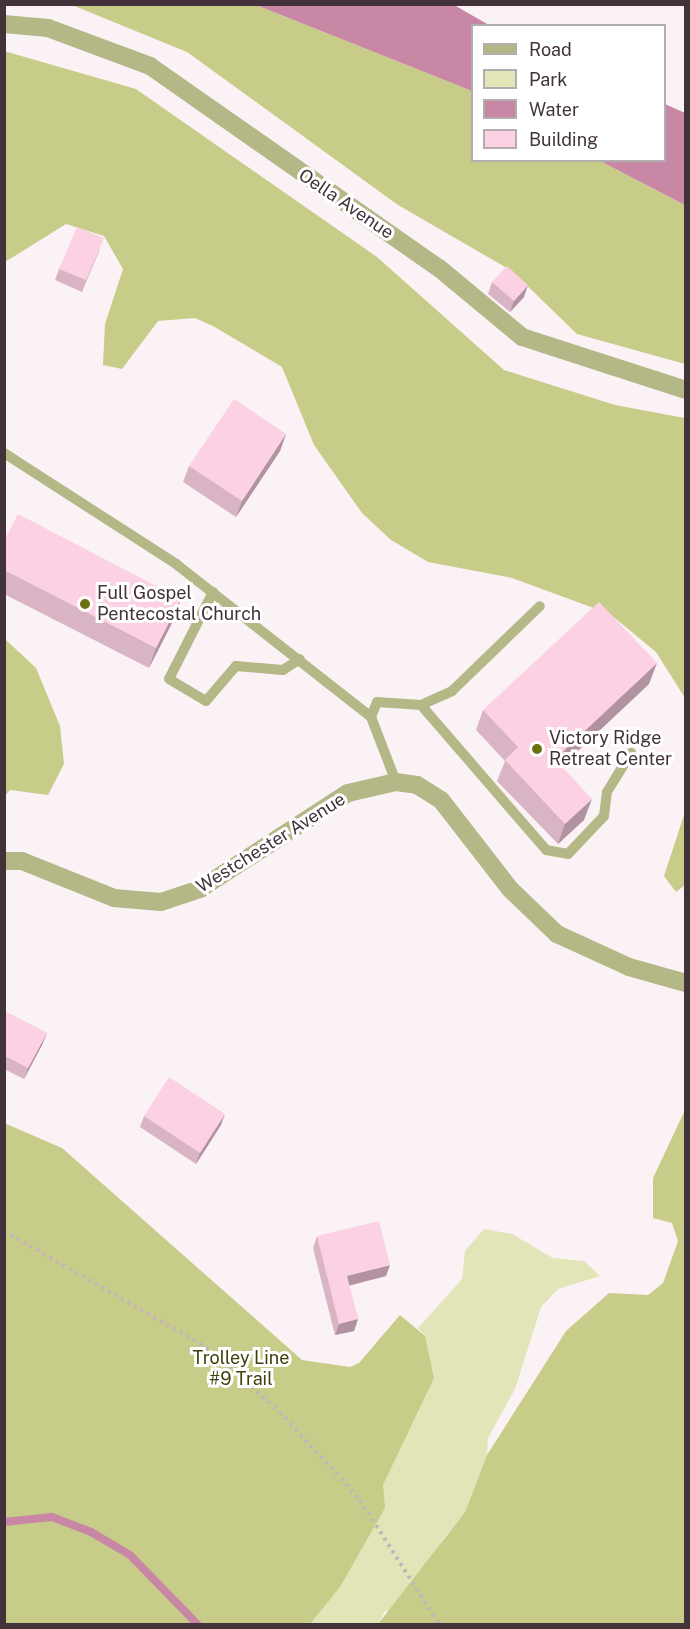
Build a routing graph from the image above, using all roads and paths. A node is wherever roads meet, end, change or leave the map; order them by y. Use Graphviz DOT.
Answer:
graph roads {
  1 [pos="4,24"];
  2 [pos="686,390"];
  3 [pos="4,453"];
  4 [pos="213,592"];
  5 [pos="540,606"];
  6 [pos="300,659"];
  7 [pos="421,705"];
  8 [pos="371,717"];
  9 [pos="631,753"];
  10 [pos="396,782"];
  11 [pos="4,861"];
  12 [pos="686,983"];
  13 [pos="4,1231"];
  14 [pos="439,1624"];
  1 -- 2 [label="street, Oella Avenue"];
  3 -- 4 [label="lane"];
  4 -- 6 [label="lane"];
  4 -- 6 [label="lane"];
  5 -- 7 [label="lane"];
  6 -- 8 [label="lane"];
  7 -- 8 [label="lane"];
  7 -- 9 [label="lane"];
  8 -- 10 [label="lane"];
  10 -- 11 [label="street, Westchester Avenue"];
  10 -- 12 [label="street, Westchester Avenue"];
  13 -- 14 [label="path"];
}
